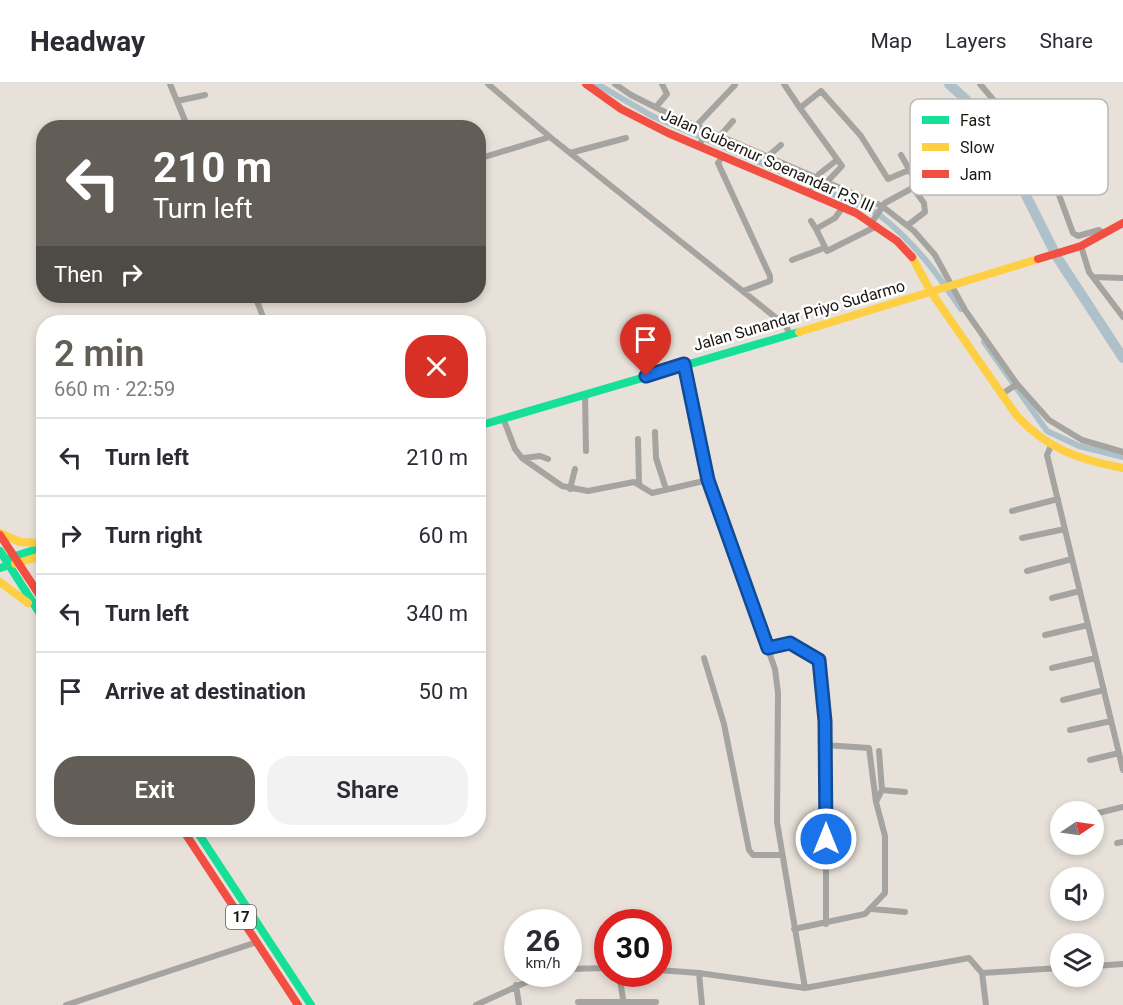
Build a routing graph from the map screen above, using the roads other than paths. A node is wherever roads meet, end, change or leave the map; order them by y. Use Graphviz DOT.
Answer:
graph roads {
  1 [pos="170,84"];
  2 [pos="488,84"];
  3 [pos="586,84"];
  4 [pos="615,84"];
  5 [pos="662,84"];
  6 [pos="784,84"];
  7 [pos="980,84"];
  8 [pos="735,85"];
  9 [pos="206,95"];
  10 [pos="993,99"];
  11 [pos="177,101"];
  12 [pos="656,107"];
  13 [pos="800,108"];
  14 [pos="185,120"];
  15 [pos="733,121"];
  16 [pos="697,125"];
  17 [pos="707,132"];
  18 [pos="720,136"];
  19 [pos="550,137"];
  20 [pos="626,138"];
  21 [pos="700,144"];
  22 [pos="781,146"];
  23 [pos="570,153"];
  24 [pos="902,155"];
  25 [pos="723,156"];
  26 [pos="486,157"];
  27 [pos="767,157"];
  28 [pos="837,160"];
  29 [pos="909,170"];
  30 [pos="815,179"];
  31 [pos="826,183"];
  32 [pos="910,190"];
  33 [pos="809,192"];
  34 [pos="918,195"];
  35 [pos="1059,195"];
  36 [pos="843,207"];
  37 [pos="881,207"];
  38 [pos="811,221"];
  39 [pos="875,222"];
  40 [pos="1123,223"];
  41 [pos="908,225"];
  42 [pos="816,229"];
  43 [pos="1106,234"];
  44 [pos="1079,246"];
  45 [pos="824,248"];
  46 [pos="792,260"];
  47 [pos="1093,277"];
  48 [pos="1123,278"];
  49 [pos="950,286"];
  50 [pos="742,291"];
  51 [pos="933,291"];
  52 [pos="1123,318"];
  53 [pos="790,334"];
  54 [pos="684,364"];
  55 [pos="1016,385"];
  56 [pos="1004,393"];
  57 [pos="585,394"];
  58 [pos="503,418"];
  59 [pos="486,423"];
  60 [pos="655,432"];
  61 [pos="638,439"];
  62 [pos="1050,448"];
  63 [pos="586,451"];
  64 [pos="1123,452"];
  65 [pos="522,458"];
  66 [pos="548,459"];
  67 [pos="1123,468"];
  68 [pos="575,469"];
  69 [pos="708,480"];
  70 [pos="639,483"];
  71 [pos="570,489"];
  72 [pos="666,489"];
  73 [pos="1058,499"];
  74 [pos="1012,511"];
  75 [pos="1065,528"];
  76 [pos="0,534"];
  77 [pos="1022,538"];
  78 [pos="36,544"];
  79 [pos="36,549"];
  80 [pos="0,550"];
  81 [pos="36,556"];
  82 [pos="1072,559"];
  83 [pos="10,561"];
  84 [pos="0,568"];
  85 [pos="1027,571"];
  86 [pos="0,582"];
  87 [pos="1080,591"];
  88 [pos="36,592"];
  89 [pos="1052,598"];
  90 [pos="36,607"];
  91 [pos="36,609"];
  92 [pos="1088,625"];
  93 [pos="1045,635"];
  94 [pos="768,648"];
  95 [pos="704,658"];
  96 [pos="1096,658"];
  97 [pos="1052,668"];
  98 [pos="1104,690"];
  99 [pos="1063,700"];
  100 [pos="1111,721"];
  101 [pos="1070,730"];
  102 [pos="825,745"];
  103 [pos="879,751"];
  104 [pos="1119,753"];
  105 [pos="1090,760"];
  106 [pos="1123,770"];
  107 [pos="882,790"];
  108 [pos="905,792"];
  109 [pos="876,802"];
  110 [pos="1123,807"];
  111 [pos="1104,812"];
  112 [pos="188,837"];
  113 [pos="201,837"];
  114 [pos="780,855"];
  115 [pos="875,908"];
  116 [pos="905,912"];
  117 [pos="826,924"];
  118 [pos="794,929"];
  119 [pos="258,942"];
  120 [pos="1123,964"];
  121 [pos="1104,966"];
  122 [pos="1050,969"];
  123 [pos="672,971"];
  124 [pos="699,973"];
  125 [pos="982,973"];
  126 [pos="512,987"];
  127 [pos="516,987"];
  128 [pos="621,987"];
  129 [pos="805,988"];
  130 [pos="578,1002"];
  131 [pos="656,1002"];
  132 [pos="623,1004"];
  133 [pos="66,1005"];
  134 [pos="298,1005"];
  135 [pos="311,1005"];
  136 [pos="477,1005"];
  137 [pos="519,1005"];
  138 [pos="702,1005"];
  139 [pos="986,1005"];
  1 -- 11 [label="street"];
  2 -- 19 [label="street"];
  3 -- 21 [label="main road, Jalan Gubernur Soenandar P.S III"];
  4 -- 12 [label="street"];
  5 -- 12 [label="street"];
  6 -- 13 [label="street"];
  7 -- 10 [label="street"];
  8 -- 16 [label="street"];
  9 -- 11 [label="street"];
  11 -- 14 [label="street"];
  12 -- 16 [label="street"];
  13 -- 28 [label="street"];
  13 -- 29 [label="street"];
  15 -- 18 [label="street"];
  16 -- 17 [label="street"];
  17 -- 18 [label="street"];
  17 -- 21 [label="street"];
  18 -- 27 [label="street"];
  19 -- 23 [label="street"];
  19 -- 26 [label="street"];
  20 -- 23 [label="street"];
  21 -- 25 [label="main road, Jalan Gubernur Soenandar P.S III"];
  22 -- 27 [label="street"];
  23 -- 50 [label="street"];
  24 -- 29 [label="street"];
  25 -- 33 [label="main road, Jalan Gubernur Soenandar P.S III"];
  25 -- 50 [label="street"];
  27 -- 30 [label="street"];
  28 -- 30 [label="street"];
  28 -- 31 [label="street"];
  30 -- 31 [label="street"];
  30 -- 33 [label="street"];
  31 -- 37 [label="street"];
  32 -- 37 [label="street"];
  33 -- 36 [label="main road, Jalan Gubernur Soenandar P.S III"];
  34 -- 41 [label="street"];
  35 -- 43 [label="street"];
  36 -- 39 [label="main road, Jalan Gubernur Soenandar P.S III"];
  36 -- 42 [label="street"];
  37 -- 39 [label="street"];
  37 -- 41 [label="street"];
  38 -- 42 [label="street"];
  39 -- 45 [label="street"];
  39 -- 51 [label="main road, Jalan Gubernur Soenandar P.S III"];
  40 -- 43 [label="main road, Jalan Sunandar Priyo Sudarmo"];
  41 -- 49 [label="street"];
  42 -- 45 [label="street"];
  43 -- 44 [label="main road, Jalan Sunandar Priyo Sudarmo"];
  44 -- 47 [label="street"];
  44 -- 49 [label="main road, Jalan Sunandar Priyo Sudarmo"];
  45 -- 46 [label="street"];
  47 -- 48 [label="street"];
  47 -- 52 [label="street"];
  49 -- 51 [label="main road, Jalan Sunandar Priyo Sudarmo"];
  49 -- 55 [label="street"];
  50 -- 53 [label="street"];
  51 -- 53 [label="main road, Jalan Sunandar Priyo Sudarmo"];
  51 -- 56 [label="main road, Jalan Gubernur Soenandar P.S III"];
  53 -- 54 [label="main road, Jalan Sunandar Priyo Sudarmo"];
  54 -- 57 [label="main road, Jalan Sunandar Priyo Sudarmo"];
  54 -- 69 [label="street"];
  55 -- 56 [label="street"];
  55 -- 64 [label="street"];
  56 -- 62 [label="main road, Jalan Gubernur Soenandar P.S III"];
  57 -- 58 [label="main road, Jalan Sunandar Priyo Sudarmo"];
  57 -- 63 [label="street"];
  58 -- 59 [label="main road, Jalan Sunandar Priyo Sudarmo"];
  58 -- 65 [label="street"];
  60 -- 72 [label="street"];
  61 -- 70 [label="street"];
  62 -- 67 [label="main road, Jalan Gubernur Soenandar P.S III"];
  62 -- 73 [label="street"];
  65 -- 66 [label="street"];
  65 -- 71 [label="street"];
  68 -- 71 [label="street"];
  69 -- 72 [label="street"];
  69 -- 94 [label="street"];
  70 -- 71 [label="street"];
  70 -- 72 [label="street"];
  73 -- 74 [label="street"];
  73 -- 75 [label="street"];
  75 -- 77 [label="street"];
  75 -- 82 [label="street"];
  76 -- 78 [label="main road"];
  76 -- 83 [label="main road"];
  79 -- 83 [label="main road"];
  80 -- 83 [label="main road"];
  81 -- 83 [label="main road"];
  82 -- 85 [label="street"];
  82 -- 87 [label="street"];
  83 -- 84 [label="main road"];
  83 -- 88 [label="main road"];
  83 -- 90 [label="main road"];
  86 -- 91 [label="main road"];
  87 -- 89 [label="street"];
  87 -- 92 [label="street"];
  92 -- 93 [label="street"];
  92 -- 96 [label="street"];
  94 -- 102 [label="street"];
  94 -- 114 [label="street"];
  95 -- 114 [label="street"];
  96 -- 97 [label="street"];
  96 -- 98 [label="street"];
  98 -- 99 [label="street"];
  98 -- 100 [label="street"];
  100 -- 101 [label="street"];
  100 -- 104 [label="street"];
  102 -- 109 [label="street"];
  102 -- 117 [label="street"];
  103 -- 107 [label="street"];
  104 -- 105 [label="street"];
  104 -- 106 [label="street"];
  107 -- 108 [label="street"];
  107 -- 109 [label="street"];
  109 -- 115 [label="street"];
  110 -- 111 [label="street"];
  112 -- 119 [label="main road, 17"];
  113 -- 135 [label="main road, 17"];
  114 -- 118 [label="street"];
  115 -- 116 [label="street"];
  115 -- 117 [label="street"];
  117 -- 118 [label="street"];
  118 -- 129 [label="street"];
  119 -- 133 [label="street"];
  119 -- 134 [label="main road, 17"];
  120 -- 121 [label="street"];
  122 -- 125 [label="street"];
  123 -- 124 [label="street"];
  124 -- 129 [label="street"];
  124 -- 138 [label="street"];
  125 -- 129 [label="street"];
  125 -- 139 [label="street"];
  126 -- 136 [label="street"];
  127 -- 137 [label="street"];
  128 -- 132 [label="street"];
  130 -- 132 [label="street"];
  131 -- 132 [label="street"];
}
